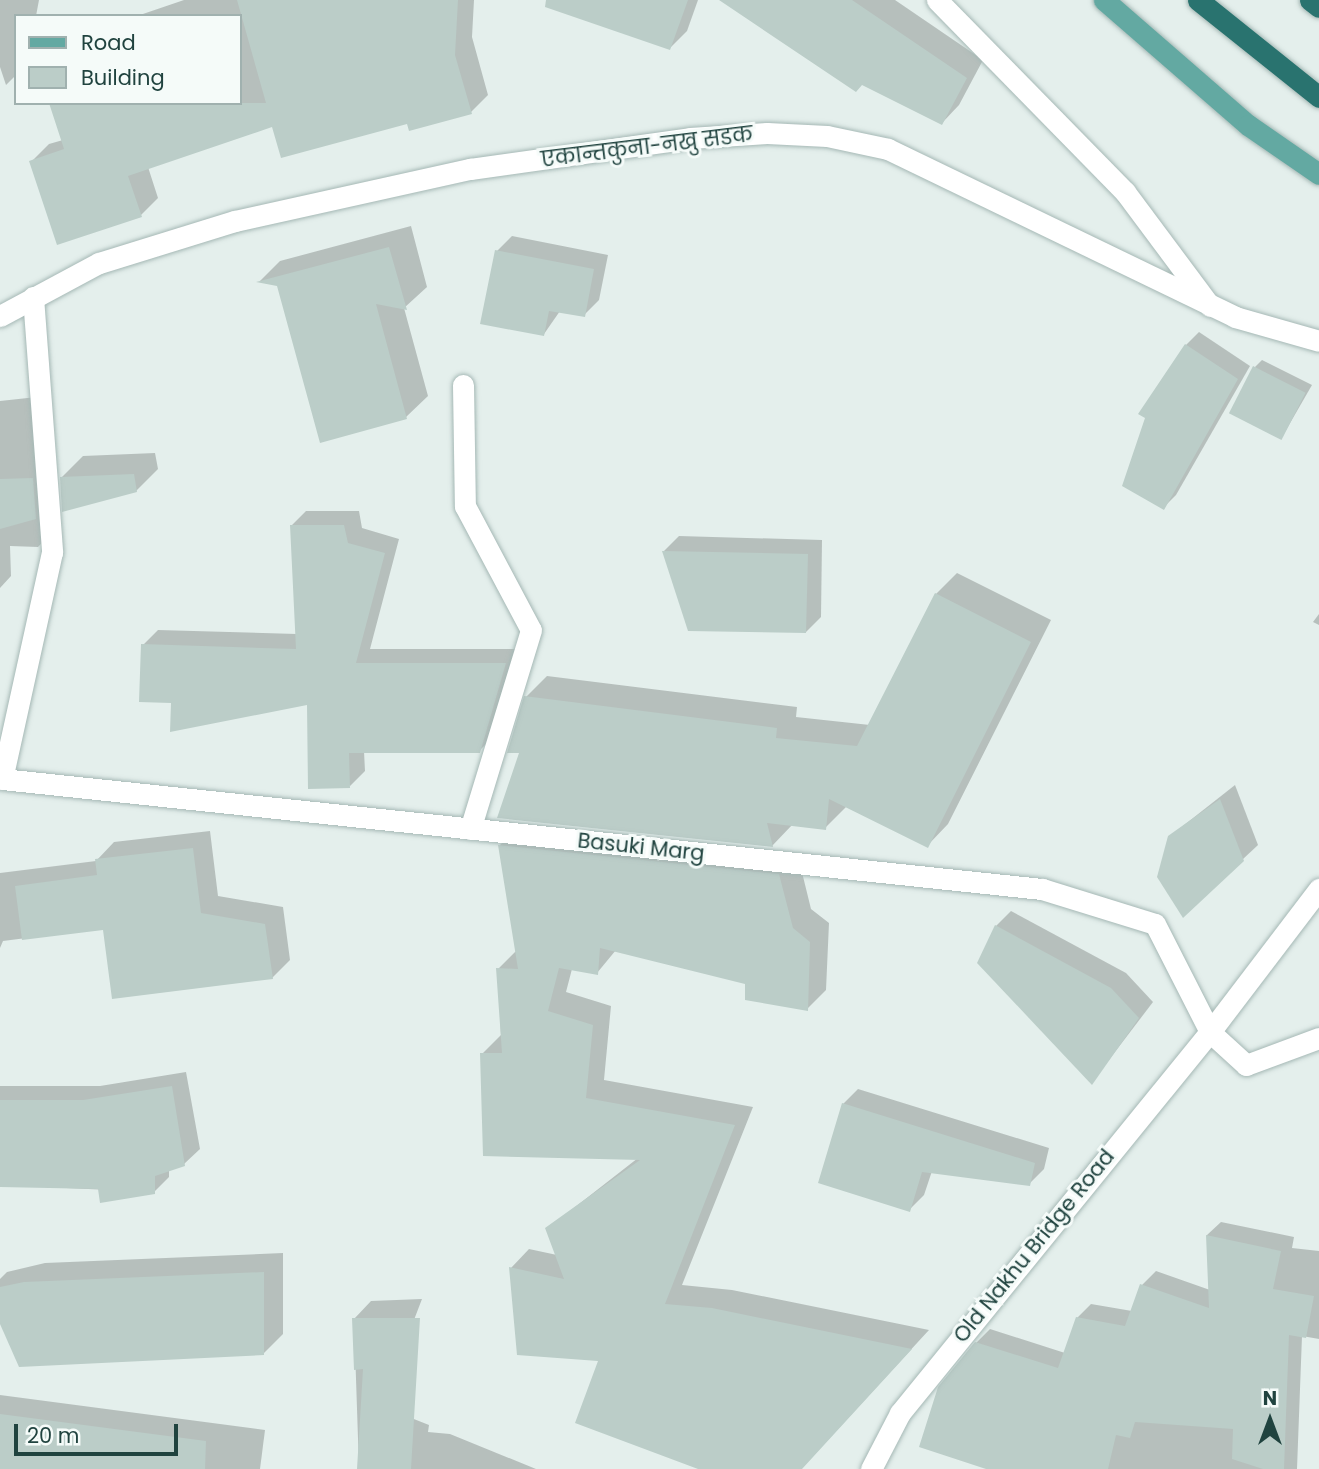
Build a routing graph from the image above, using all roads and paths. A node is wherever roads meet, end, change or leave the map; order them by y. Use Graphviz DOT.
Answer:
graph roads {
  1 [pos="937,0"];
  2 [pos="1104,0"];
  3 [pos="1198,0"];
  4 [pos="1310,0"];
  5 [pos="1319,7"];
  6 [pos="1319,97"];
  7 [pos="1319,174"];
  8 [pos="33,297"];
  9 [pos="1210,306"];
  10 [pos="0,316"];
  11 [pos="1319,341"];
  12 [pos="463,386"];
  13 [pos="2,779"];
  14 [pos="470,829"];
  15 [pos="1319,889"];
  16 [pos="1210,1032"];
  17 [pos="1319,1038"];
  18 [pos="870,1469"];
  1 -- 9 [label="street"];
  2 -- 7 [label="main road"];
  3 -- 6 [label="highway"];
  4 -- 5 [label="highway"];
  8 -- 9 [label="street, एकान्तकुना-नखु सडक"];
  8 -- 10 [label="street, एकान्तकुना-नखु सडक"];
  8 -- 13 [label="street"];
  9 -- 11 [label="street, एकान्तकुना-नखु सडक"];
  12 -- 14 [label="street"];
  13 -- 14 [label="street, Basuki Marg"];
  14 -- 16 [label="street, Basuki Marg"];
  15 -- 16 [label="street, Old Nakhu Bridge Road"];
  16 -- 17 [label="street"];
  16 -- 18 [label="street, Old Nakhu Bridge Road"];
}
